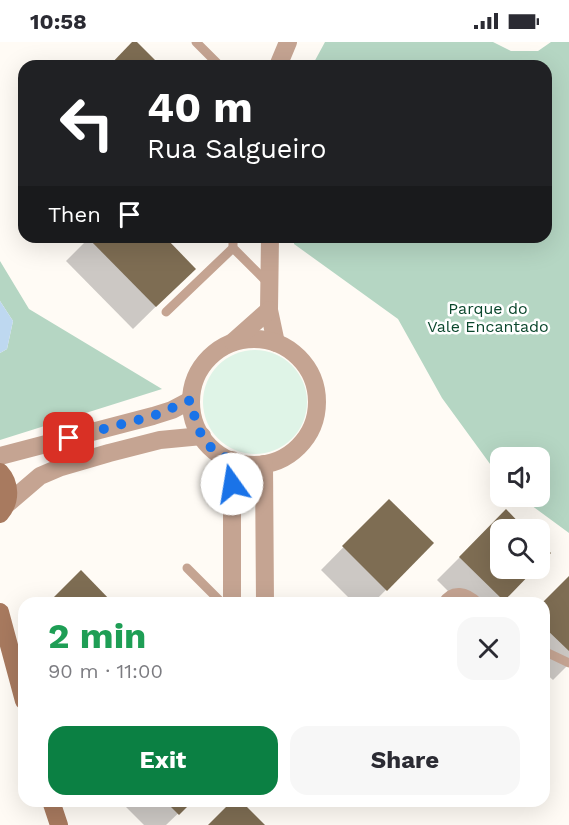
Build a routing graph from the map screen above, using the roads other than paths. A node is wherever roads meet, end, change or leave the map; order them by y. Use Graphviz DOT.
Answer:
graph roads {
  1 [pos="196,42"];
  2 [pos="214,60"];
  3 [pos="233,243"];
  4 [pos="270,243"];
  5 [pos="233,248"];
  6 [pos="270,286"];
  7 [pos="269,310"];
  8 [pos="166,312"];
  9 [pos="233,342"];
  10 [pos="276,343"];
  11 [pos="191,400"];
  12 [pos="202,436"];
  13 [pos="0,456"];
  14 [pos="232,460"];
  15 [pos="264,464"];
  16 [pos="0,472"];
  17 [pos="3,513"];
  18 [pos="187,568"];
  19 [pos="216,597"];
  20 [pos="232,597"];
  21 [pos="264,597"];
  22 [pos="445,597"];
  23 [pos="471,597"];
  24 [pos="0,612"];
  25 [pos="550,655"];
  26 [pos="569,663"];
  27 [pos="18,678"];
  28 [pos="53,807"];
  29 [pos="59,825"];
  1 -- 2 [label="lane"];
  3 -- 5 [label="lane"];
  4 -- 6 [label="street"];
  5 -- 6 [label="lane"];
  5 -- 8 [label="lane"];
  6 -- 7 [label="street"];
  7 -- 9 [label="street"];
  7 -- 10 [label="street"];
  9 -- 10 [label="street"];
  9 -- 11 [label="street"];
  10 -- 15 [label="street"];
  11 -- 12 [label="street"];
  11 -- 13 [label="street"];
  12 -- 14 [label="street"];
  12 -- 17 [label="street"];
  14 -- 15 [label="street"];
  14 -- 20 [label="street"];
  15 -- 21 [label="street"];
  16 -- 17 [label="main road"];
  18 -- 19 [label="lane"];
  22 -- 23 [label="lane"];
  24 -- 27 [label="main road"];
  25 -- 26 [label="lane"];
  28 -- 29 [label="main road"];
}
